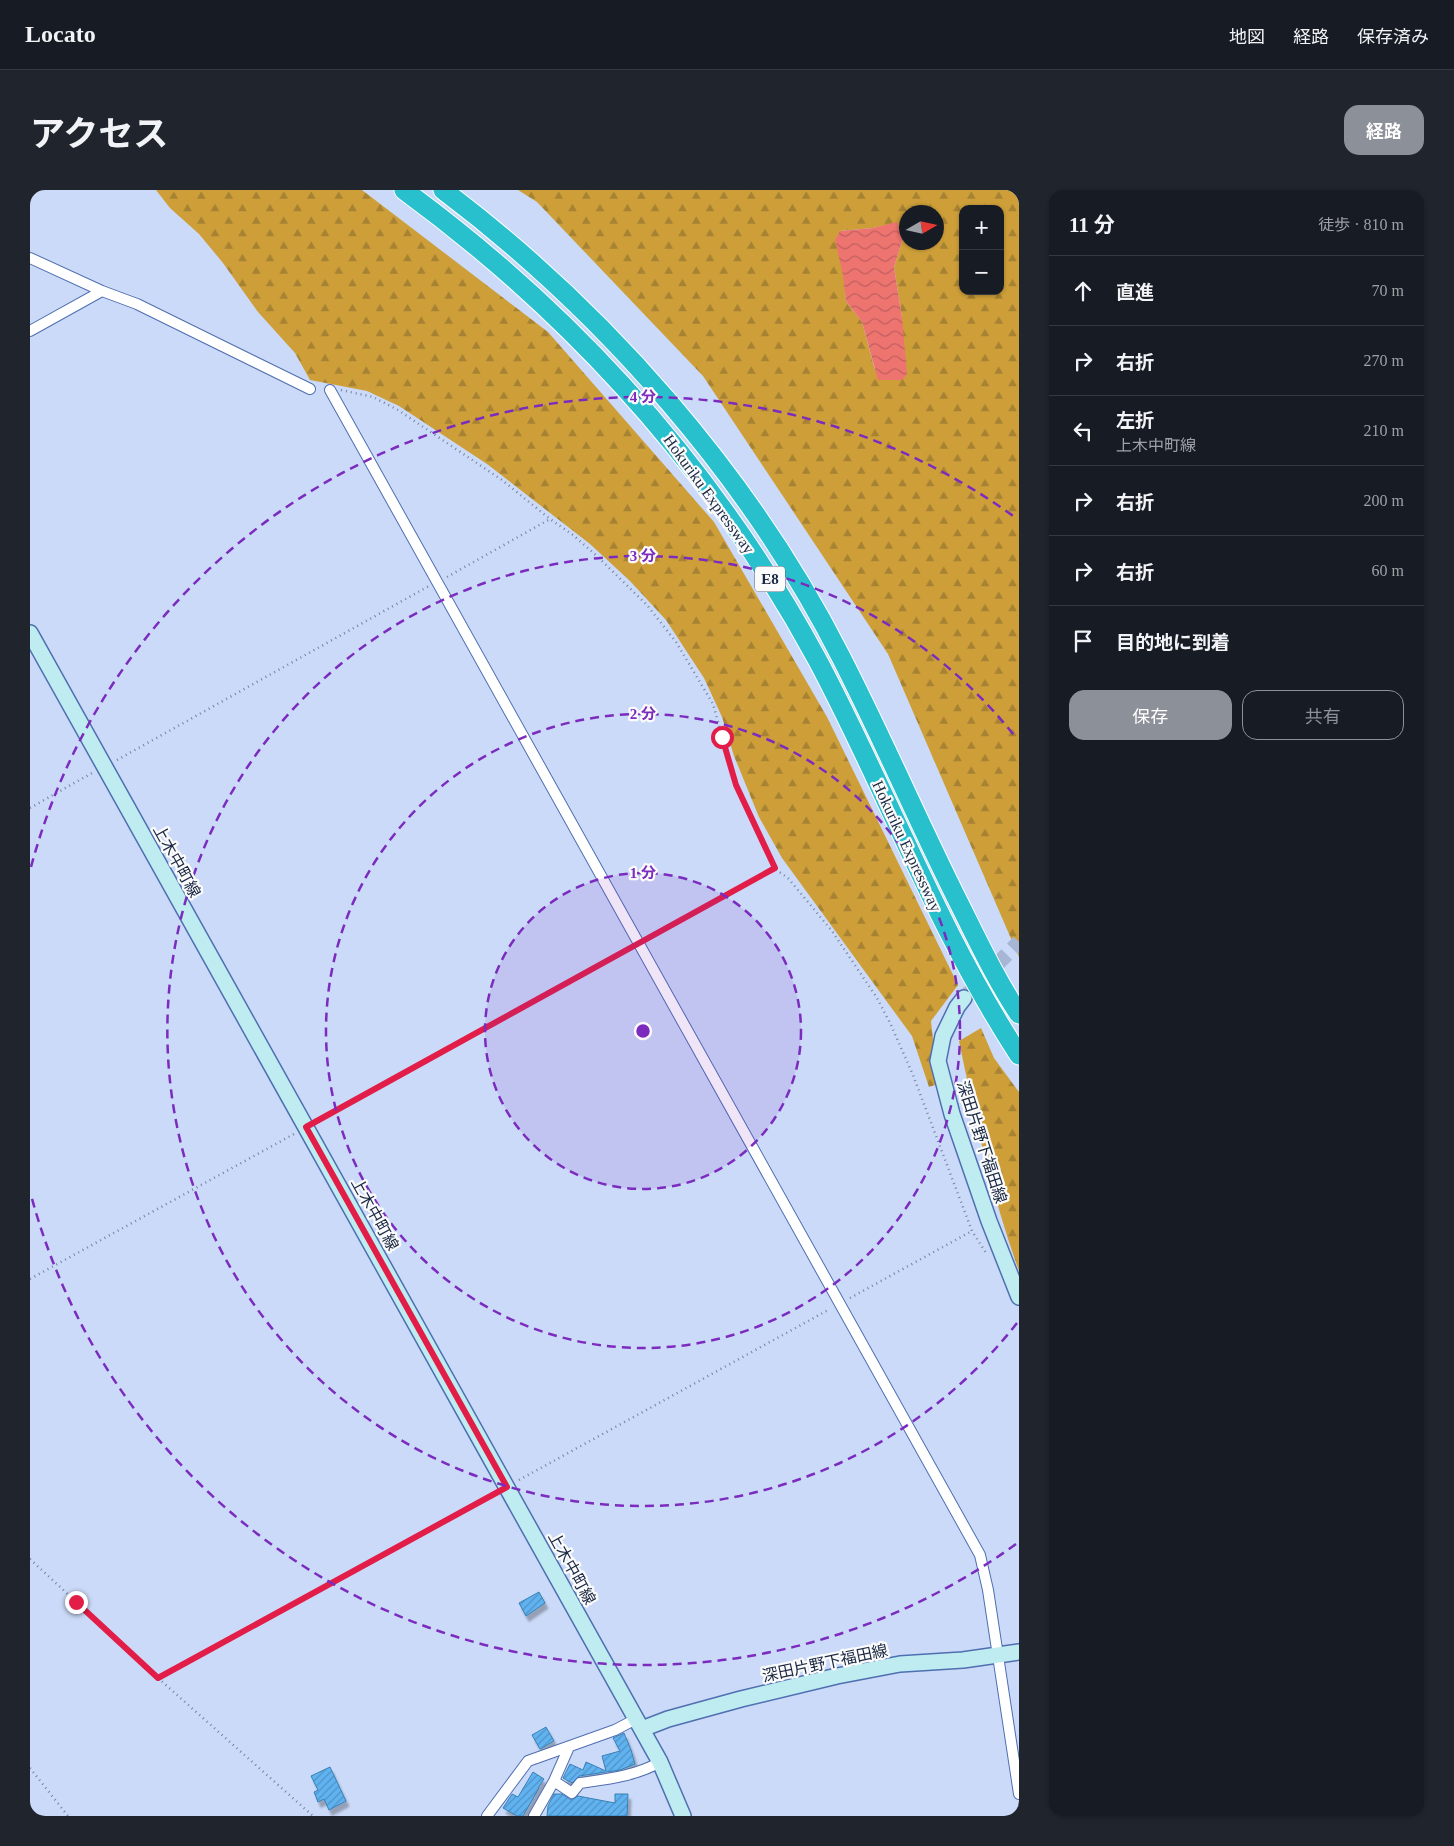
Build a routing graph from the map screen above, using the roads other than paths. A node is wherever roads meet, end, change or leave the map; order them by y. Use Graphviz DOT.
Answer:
graph roads {
  1 [pos="404,190"];
  2 [pos="443,190"];
  3 [pos="30,258"];
  4 [pos="102,291"];
  5 [pos="30,331"];
  6 [pos="310,389"];
  7 [pos="330,390"];
  8 [pos="30,633"];
  9 [pos="964,998"];
  10 [pos="1019,1014"];
  11 [pos="1019,1055"];
  12 [pos="1019,1297"];
  13 [pos="1019,1652"];
  14 [pos="998,1655"];
  15 [pos="639,1724"];
  16 [pos="569,1747"];
  17 [pos="660,1762"];
  18 [pos="554,1781"];
  19 [pos="1019,1794"];
  20 [pos="487,1816"];
  21 [pos="534,1816"];
  22 [pos="683,1816"];
  1 -- 11 [label="highway, Hokuriku Expressway / E8"];
  2 -- 10 [label="highway, Hokuriku Expressway / E8"];
  3 -- 4 [label="street"];
  4 -- 5 [label="street"];
  4 -- 6 [label="street"];
  7 -- 14 [label="street"];
  8 -- 15 [label="main road, 上木中町線"];
  9 -- 12 [label="main road, 深田片野下福田線"];
  13 -- 14 [label="main road, 深田片野下福田線"];
  14 -- 15 [label="main road, 深田片野下福田線"];
  14 -- 19 [label="street"];
  15 -- 16 [label="street"];
  15 -- 17 [label="main road, 上木中町線"];
  16 -- 18 [label="street"];
  16 -- 20 [label="street"];
  17 -- 18 [label="street"];
  17 -- 22 [label="main road, 上木中町線"];
  18 -- 21 [label="street"];
}
